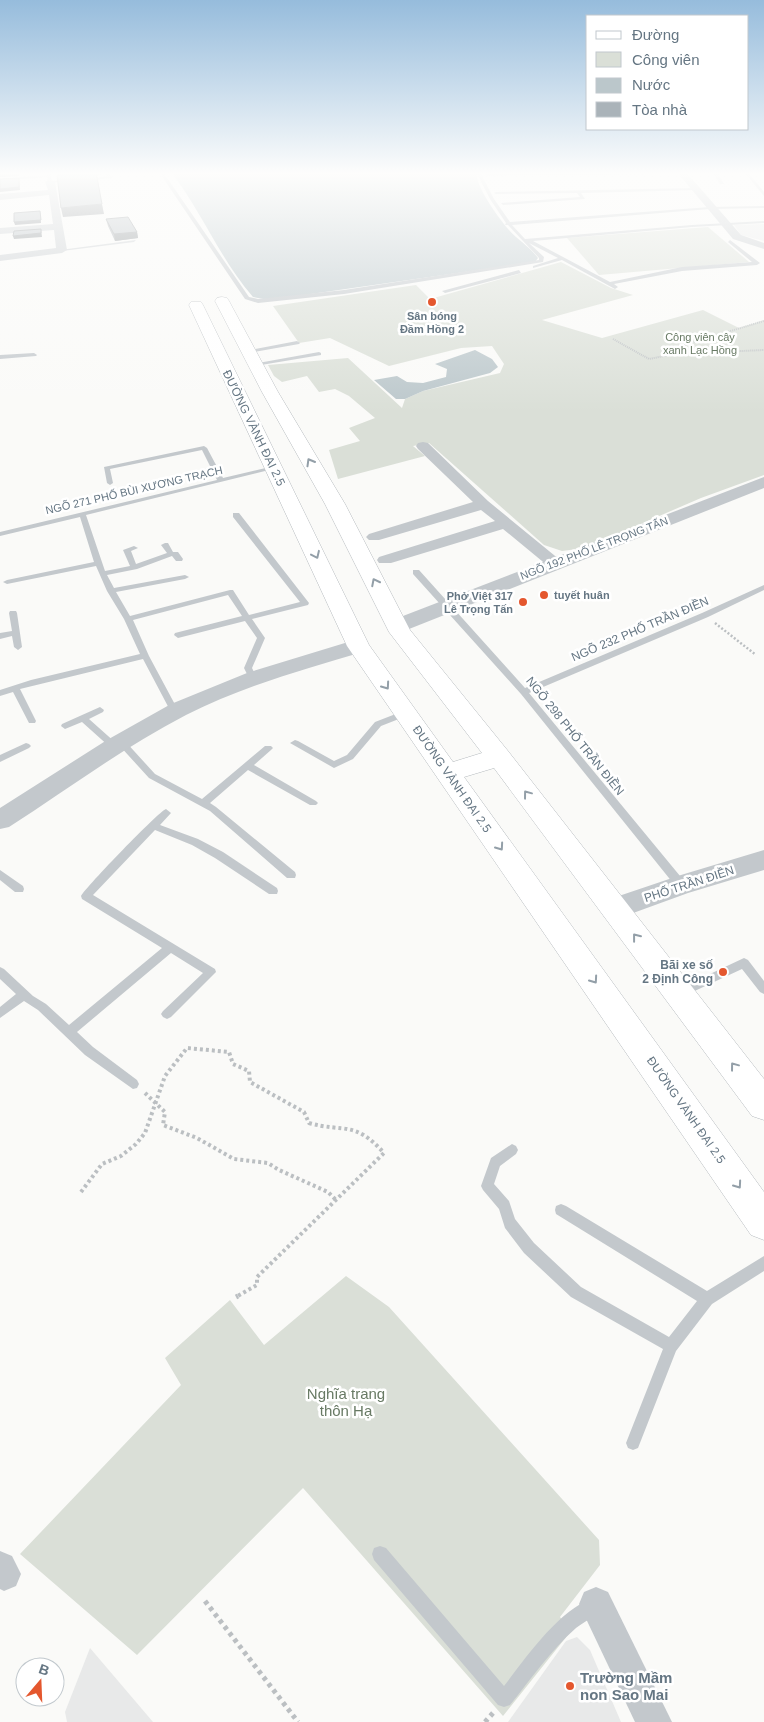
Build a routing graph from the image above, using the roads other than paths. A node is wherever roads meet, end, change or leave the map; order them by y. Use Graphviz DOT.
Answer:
graph roads {
  1 [pos="44,252"];
  2 [pos="216,252"];
  3 [pos="537,252"];
  4 [pos="547,252"];
  5 [pos="744,252"];
  6 [pos="0,258"];
  7 [pos="561,259"];
  8 [pos="444,291"];
  9 [pos="222,301"];
  10 [pos="196,305"];
  11 [pos="237,330"];
  12 [pos="210,335"];
  13 [pos="297,343"];
  14 [pos="34,354"];
  15 [pos="319,354"];
  16 [pos="0,357"];
  17 [pos="252,358"];
  18 [pos="423,446"];
  19 [pos="274,468"];
  20 [pos="221,480"];
  21 [pos="764,482"];
  22 [pos="110,483"];
  23 [pos="482,504"];
  24 [pos="315,508"];
  25 [pos="82,513"];
  26 [pos="236,515"];
  27 [pos="506,523"];
  28 [pos="0,534"];
  29 [pos="374,537"];
  30 [pos="165,545"];
  31 [pos="134,548"];
  32 [pos="171,554"];
  33 [pos="179,559"];
  34 [pos="385,560"];
  35 [pos="98,563"];
  36 [pos="554,563"];
  37 [pos="134,567"];
  38 [pos="416,572"];
  39 [pos="102,574"];
  40 [pos="185,577"];
  41 [pos="7,582"];
  42 [pos="764,587"];
  43 [pos="111,591"];
  44 [pos="447,606"];
  45 [pos="13,614"];
  46 [pos="249,618"];
  47 [pos="128,619"];
  48 [pos="397,626"];
  49 [pos="16,633"];
  50 [pos="178,635"];
  51 [pos="0,636"];
  52 [pos="358,646"];
  53 [pos="18,647"];
  54 [pos="145,656"];
  55 [pos="253,678"];
  56 [pos="15,688"];
  57 [pos="524,692"];
  58 [pos="0,693"];
  59 [pos="100,710"];
  60 [pos="175,712"];
  61 [pos="406,713"];
  62 [pos="83,718"];
  63 [pos="32,721"];
  64 [pos="65,726"];
  65 [pos="295,743"];
  66 [pos="117,744"];
  67 [pos="26,746"];
  68 [pos="268,748"];
  69 [pos="499,757"];
  70 [pos="0,759"];
  71 [pos="248,766"];
  72 [pos="448,773"];
  73 [pos="204,803"];
  74 [pos="313,803"];
  75 [pos="166,813"];
  76 [pos="0,820"];
  77 [pos="153,826"];
  78 [pos="763,861"];
  79 [pos="0,874"];
  80 [pos="291,875"];
  81 [pos="681,885"];
  82 [pos="19,889"];
  83 [pos="273,892"];
  84 [pos="614,909"];
  85 [pos="170,946"];
  86 [pos="0,972"];
  87 [pos="764,989"];
  88 [pos="679,994"];
  89 [pos="24,995"];
  90 [pos="0,1013"];
  91 [pos="167,1014"];
  92 [pos="69,1032"];
  93 [pos="133,1084"];
  94 [pos="764,1105"];
  95 [pos="512,1150"];
  96 [pos="561,1210"];
  97 [pos="764,1222"];
  98 [pos="764,1263"];
  99 [pos="707,1299"];
  100 [pos="671,1346"];
  101 [pos="633,1443"];
  102 [pos="380,1554"];
  103 [pos="596,1604"];
  104 [pos="654,1722"];
  1 -- 6 [label="street"];
  2 -- 3 [label="lane"];
  4 -- 7 [label="lane"];
  5 -- 7 [label="lane"];
  7 -- 8 [label="lane"];
  9 -- 11 [label="main road, ĐƯỜNG VÀNH ĐAI 2.5"];
  10 -- 12 [label="main road, ĐƯỜNG VÀNH ĐAI 2.5"];
  11 -- 12 [label="main road"];
  11 -- 17 [label="main road, ĐƯỜNG VÀNH ĐAI 2.5"];
  12 -- 19 [label="main road, ĐƯỜNG VÀNH ĐAI 2.5"];
  13 -- 17 [label="lane"];
  14 -- 16 [label="lane"];
  15 -- 17 [label="lane"];
  24 -- 17 [label="main road, ĐƯỜNG VÀNH ĐAI 2.5, one-way"];
  18 -- 23 [label="street"];
  19 -- 20 [label="lane, NGÕ 271 PHỐ BÙI XƯƠNG TRẠCH"];
  19 -- 24 [label="main road, ĐƯỜNG VÀNH ĐAI 2.5"];
  20 -- 22 [label="lane"];
  20 -- 25 [label="lane, NGÕ 271 PHỐ BÙI XƯƠNG TRẠCH"];
  21 -- 36 [label="street, NGÕ 192 PHỐ LÊ TRỌNG TẤN"];
  23 -- 27 [label="street"];
  23 -- 29 [label="street"];
  48 -- 24 [label="main road, ĐƯỜNG VÀNH ĐAI 2.5, one-way"];
  24 -- 52 [label="main road, ĐƯỜNG VÀNH ĐAI 2.5, one-way"];
  25 -- 28 [label="lane, NGÕ 271 PHỐ BÙI XƯƠNG TRẠCH"];
  25 -- 35 [label="lane"];
  26 -- 46 [label="lane"];
  27 -- 34 [label="street"];
  27 -- 36 [label="street"];
  30 -- 32 [label="lane"];
  31 -- 37 [label="lane"];
  32 -- 33 [label="lane"];
  32 -- 37 [label="lane"];
  35 -- 39 [label="lane"];
  35 -- 41 [label="lane"];
  36 -- 44 [label="street, NGÕ 192 PHỐ LÊ TRỌNG TẤN"];
  37 -- 39 [label="lane"];
  38 -- 44 [label="lane, NGÕ 298 PHỐ TRẦN ĐIỀN"];
  39 -- 43 [label="lane"];
  40 -- 43 [label="lane"];
  42 -- 57 [label="lane, NGÕ 232 PHỐ TRẦN ĐIỀN"];
  43 -- 47 [label="lane"];
  44 -- 48 [label="street, NGÕ 192 PHỐ LÊ TRỌNG TẤN"];
  44 -- 57 [label="lane, NGÕ 298 PHỐ TRẦN ĐIỀN"];
  45 -- 49 [label="lane"];
  46 -- 47 [label="lane"];
  46 -- 50 [label="lane"];
  46 -- 55 [label="lane"];
  47 -- 54 [label="lane"];
  48 -- 69 [label="main road, ĐƯỜNG VÀNH ĐAI 2.5"];
  49 -- 51 [label="lane"];
  49 -- 53 [label="lane"];
  52 -- 55 [label="street"];
  52 -- 61 [label="main road, ĐƯỜNG VÀNH ĐAI 2.5, one-way"];
  54 -- 56 [label="lane"];
  54 -- 60 [label="lane"];
  55 -- 60 [label="street"];
  56 -- 58 [label="lane"];
  56 -- 63 [label="lane"];
  57 -- 81 [label="lane, NGÕ 298 PHỐ TRẦN ĐIỀN"];
  59 -- 62 [label="lane"];
  60 -- 66 [label="street"];
  61 -- 65 [label="lane"];
  61 -- 72 [label="main road, ĐƯỜNG VÀNH ĐAI 2.5"];
  62 -- 64 [label="lane"];
  62 -- 66 [label="lane"];
  66 -- 73 [label="lane"];
  66 -- 76 [label="street"];
  67 -- 70 [label="lane"];
  68 -- 71 [label="lane"];
  69 -- 72 [label="main road"];
  84 -- 69 [label="main road, ĐƯỜNG VÀNH ĐAI 2.5, one-way"];
  71 -- 73 [label="lane"];
  71 -- 74 [label="lane"];
  72 -- 97 [label="main road, ĐƯỜNG VÀNH ĐAI 2.5, one-way"];
  73 -- 80 [label="lane"];
  75 -- 77 [label="lane"];
  77 -- 83 [label="lane"];
  77 -- 85 [label="lane"];
  78 -- 81 [label="street, PHỐ TRẦN ĐIỀN"];
  79 -- 82 [label="lane"];
  81 -- 84 [label="street, PHỐ TRẦN ĐIỀN"];
  88 -- 84 [label="main road, ĐƯỜNG VÀNH ĐAI 2.5, one-way"];
  85 -- 91 [label="lane"];
  85 -- 92 [label="lane"];
  86 -- 89 [label="lane"];
  87 -- 88 [label="lane"];
  94 -- 88 [label="main road, ĐƯỜNG VÀNH ĐAI 2.5, one-way"];
  89 -- 90 [label="lane"];
  89 -- 92 [label="lane"];
  92 -- 93 [label="lane"];
  95 -- 100 [label="lane"];
  96 -- 99 [label="lane"];
  98 -- 99 [label="lane"];
  99 -- 100 [label="lane"];
  100 -- 101 [label="lane"];
  102 -- 103 [label="lane"];
  103 -- 104 [label="street"];
}
